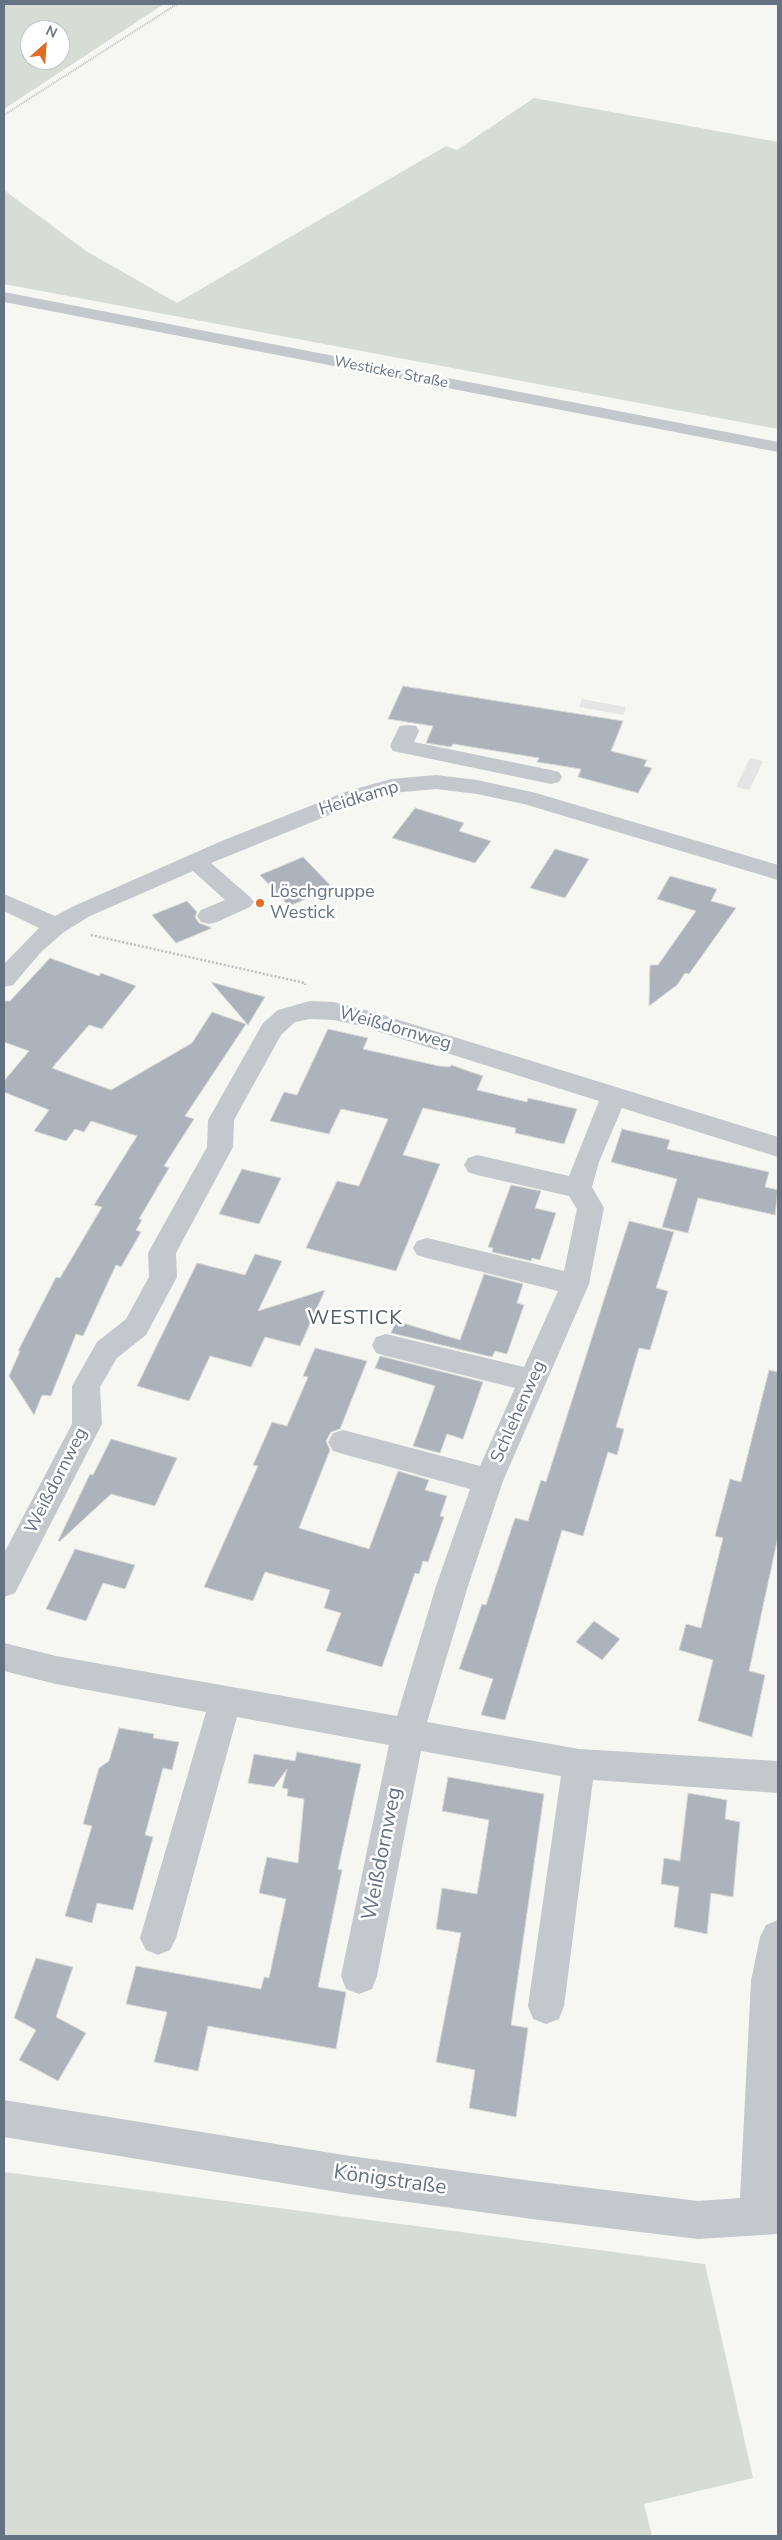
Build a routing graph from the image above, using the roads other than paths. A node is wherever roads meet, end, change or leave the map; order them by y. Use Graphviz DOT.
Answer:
graph roads {
  1 [pos="4,297"];
  2 [pos="778,447"];
  3 [pos="408,731"];
  4 [pos="488,763"];
  5 [pos="551,777"];
  6 [pos="477,786"];
  7 [pos="195,862"];
  8 [pos="778,873"];
  9 [pos="4,902"];
  10 [pos="209,916"];
  11 [pos="56,926"];
  12 [pos="4,979"];
  13 [pos="614,1096"];
  14 [pos="778,1147"];
  15 [pos="477,1165"];
  16 [pos="578,1188"];
  17 [pos="427,1248"];
  18 [pos="575,1284"];
  19 [pos="386,1345"];
  20 [pos="534,1381"];
  21 [pos="343,1442"];
  22 [pos="488,1481"];
  23 [pos="4,1583"];
  24 [pos="4,1657"];
  25 [pos="226,1700"];
  26 [pos="408,1732"];
  27 [pos="579,1764"];
  28 [pos="778,1777"];
  29 [pos="778,1937"];
  30 [pos="158,1938"];
  31 [pos="359,1976"];
  32 [pos="546,2006"];
  33 [pos="4,2119"];
  34 [pos="768,2216"];
  1 -- 2 [label="street, Westicker Straße"];
  3 -- 4 [label="street"];
  4 -- 5 [label="street"];
  4 -- 6 [label="street"];
  6 -- 7 [label="street, Heidkamp"];
  6 -- 8 [label="street, Heidkamp"];
  7 -- 10 [label="street"];
  7 -- 11 [label="street, Heidkamp"];
  9 -- 11 [label="street"];
  11 -- 12 [label="street, Heidkamp"];
  13 -- 14 [label="street, Weißdornweg"];
  13 -- 16 [label="street"];
  13 -- 23 [label="street, Weißdornweg"];
  15 -- 16 [label="street"];
  16 -- 18 [label="street, Schlehenweg"];
  17 -- 18 [label="street"];
  18 -- 20 [label="street, Schlehenweg"];
  19 -- 20 [label="street"];
  20 -- 22 [label="street, Schlehenweg"];
  21 -- 22 [label="street"];
  22 -- 26 [label="street, Schlehenweg"];
  24 -- 25 [label="street"];
  25 -- 26 [label="street"];
  25 -- 30 [label="street"];
  26 -- 27 [label="street"];
  26 -- 31 [label="street, Weißdornweg"];
  27 -- 28 [label="street"];
  27 -- 32 [label="street"];
  29 -- 34 [label="street"];
  33 -- 34 [label="street, Königstraße"];
}
